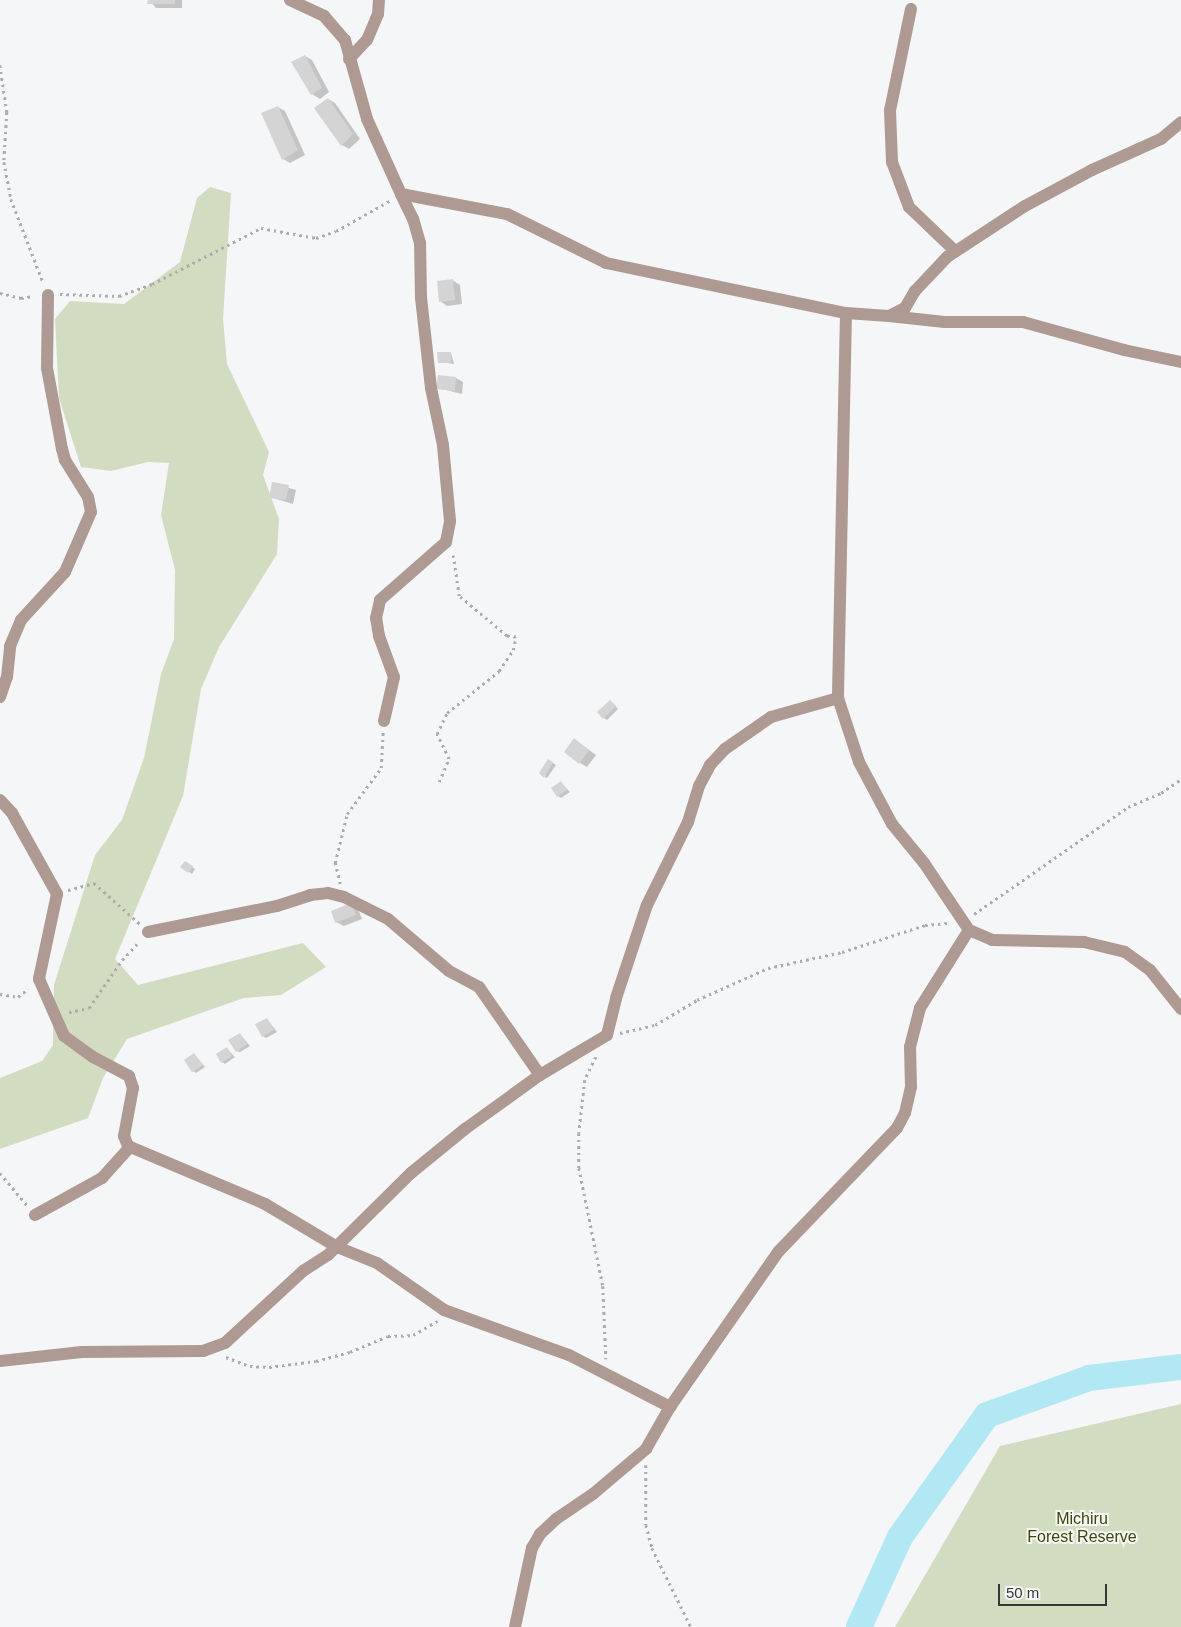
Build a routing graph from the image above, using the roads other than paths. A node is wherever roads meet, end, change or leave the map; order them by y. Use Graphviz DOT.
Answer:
graph roads {
  1 [pos="290,0"];
  2 [pos="379,0"];
  3 [pos="911,9"];
  4 [pos="349,59"];
  5 [pos="1181,122"];
  6 [pos="401,194"];
  7 [pos="955,251"];
  8 [pos="48,295"];
  9 [pos="846,313"];
  10 [pos="888,316"];
  11 [pos="1181,362"];
  12 [pos="0,697"];
  13 [pos="838,698"];
  14 [pos="384,721"];
  15 [pos="0,800"];
  16 [pos="967,926"];
  17 [pos="148,932"];
  18 [pos="1181,1009"];
  19 [pos="540,1075"];
  20 [pos="130,1147"];
  21 [pos="35,1215"];
  22 [pos="337,1247"];
  23 [pos="0,1361"];
  24 [pos="670,1407"];
  25 [pos="515,1627"];
  1 -- 4 [label="street"];
  2 -- 4 [label="street"];
  3 -- 7 [label="street"];
  4 -- 6 [label="street"];
  5 -- 7 [label="street"];
  6 -- 9 [label="street"];
  6 -- 14 [label="street"];
  7 -- 10 [label="street"];
  8 -- 12 [label="street"];
  9 -- 10 [label="street"];
  9 -- 13 [label="street"];
  10 -- 11 [label="street"];
  13 -- 16 [label="street"];
  13 -- 19 [label="street"];
  15 -- 20 [label="street"];
  16 -- 18 [label="street"];
  16 -- 24 [label="street"];
  17 -- 19 [label="street"];
  19 -- 22 [label="street"];
  20 -- 21 [label="street"];
  20 -- 22 [label="street"];
  22 -- 23 [label="street"];
  22 -- 24 [label="street"];
  24 -- 25 [label="street"];
}
